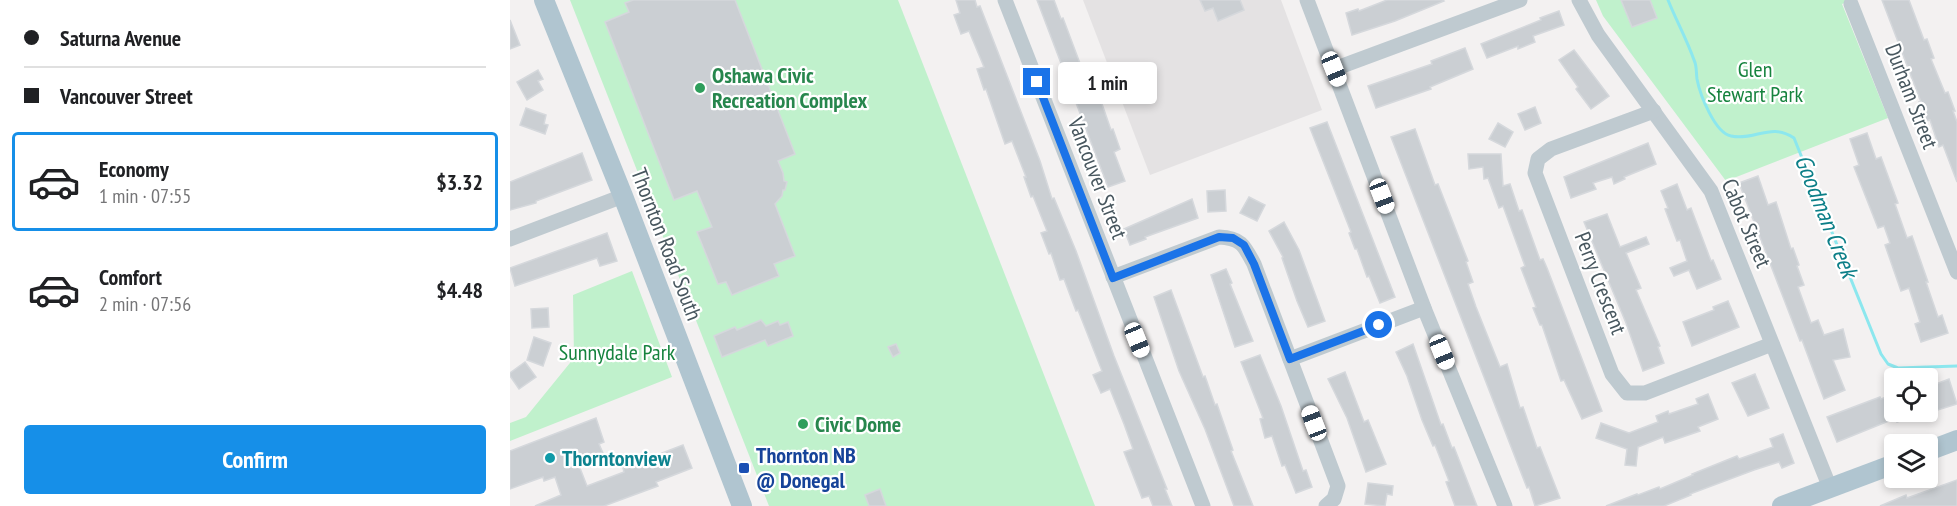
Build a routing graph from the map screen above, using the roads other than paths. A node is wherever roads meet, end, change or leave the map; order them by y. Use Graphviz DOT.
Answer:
graph roads {
  1 [pos="544,0"];
  2 [pos="1005,0"];
  3 [pos="1307,0"];
  4 [pos="1520,0"];
  5 [pos="1579,0"];
  6 [pos="1851,4"];
  7 [pos="1334,69"];
  8 [pos="1654,111"];
  9 [pos="623,196"];
  10 [pos="510,239"];
  11 [pos="1957,273"];
  12 [pos="1113,278"];
  13 [pos="1424,308"];
  14 [pos="1772,344"];
  15 [pos="1290,359"];
  16 [pos="1957,440"];
  17 [pos="1938,448"];
  18 [pos="1884,468"];
  19 [pos="1830,488"];
  20 [pos="742,506"];
  21 [pos="1203,506"];
  22 [pos="1326,506"];
  23 [pos="1505,506"];
  24 [pos="1782,506"];
  1 -- 9 [label="main road, Thornton Road South"];
  2 -- 12 [label="street, Vancouver Street"];
  3 -- 7 [label="street"];
  4 -- 7 [label="street"];
  5 -- 8 [label="street, Cabot Street"];
  6 -- 11 [label="street, Durham Street"];
  7 -- 13 [label="street"];
  8 -- 14 [label="street, Cabot Street"];
  8 -- 14 [label="street, Perry Crescent"];
  9 -- 10 [label="street"];
  9 -- 20 [label="main road, Thornton Road South"];
  12 -- 15 [label="street"];
  12 -- 21 [label="street, Vancouver Street"];
  13 -- 15 [label="street"];
  13 -- 23 [label="street"];
  14 -- 19 [label="street, Cabot Street"];
  15 -- 22 [label="street"];
  16 -- 17 [label="main road"];
  18 -- 19 [label="main road"];
  19 -- 24 [label="main road"];
}
